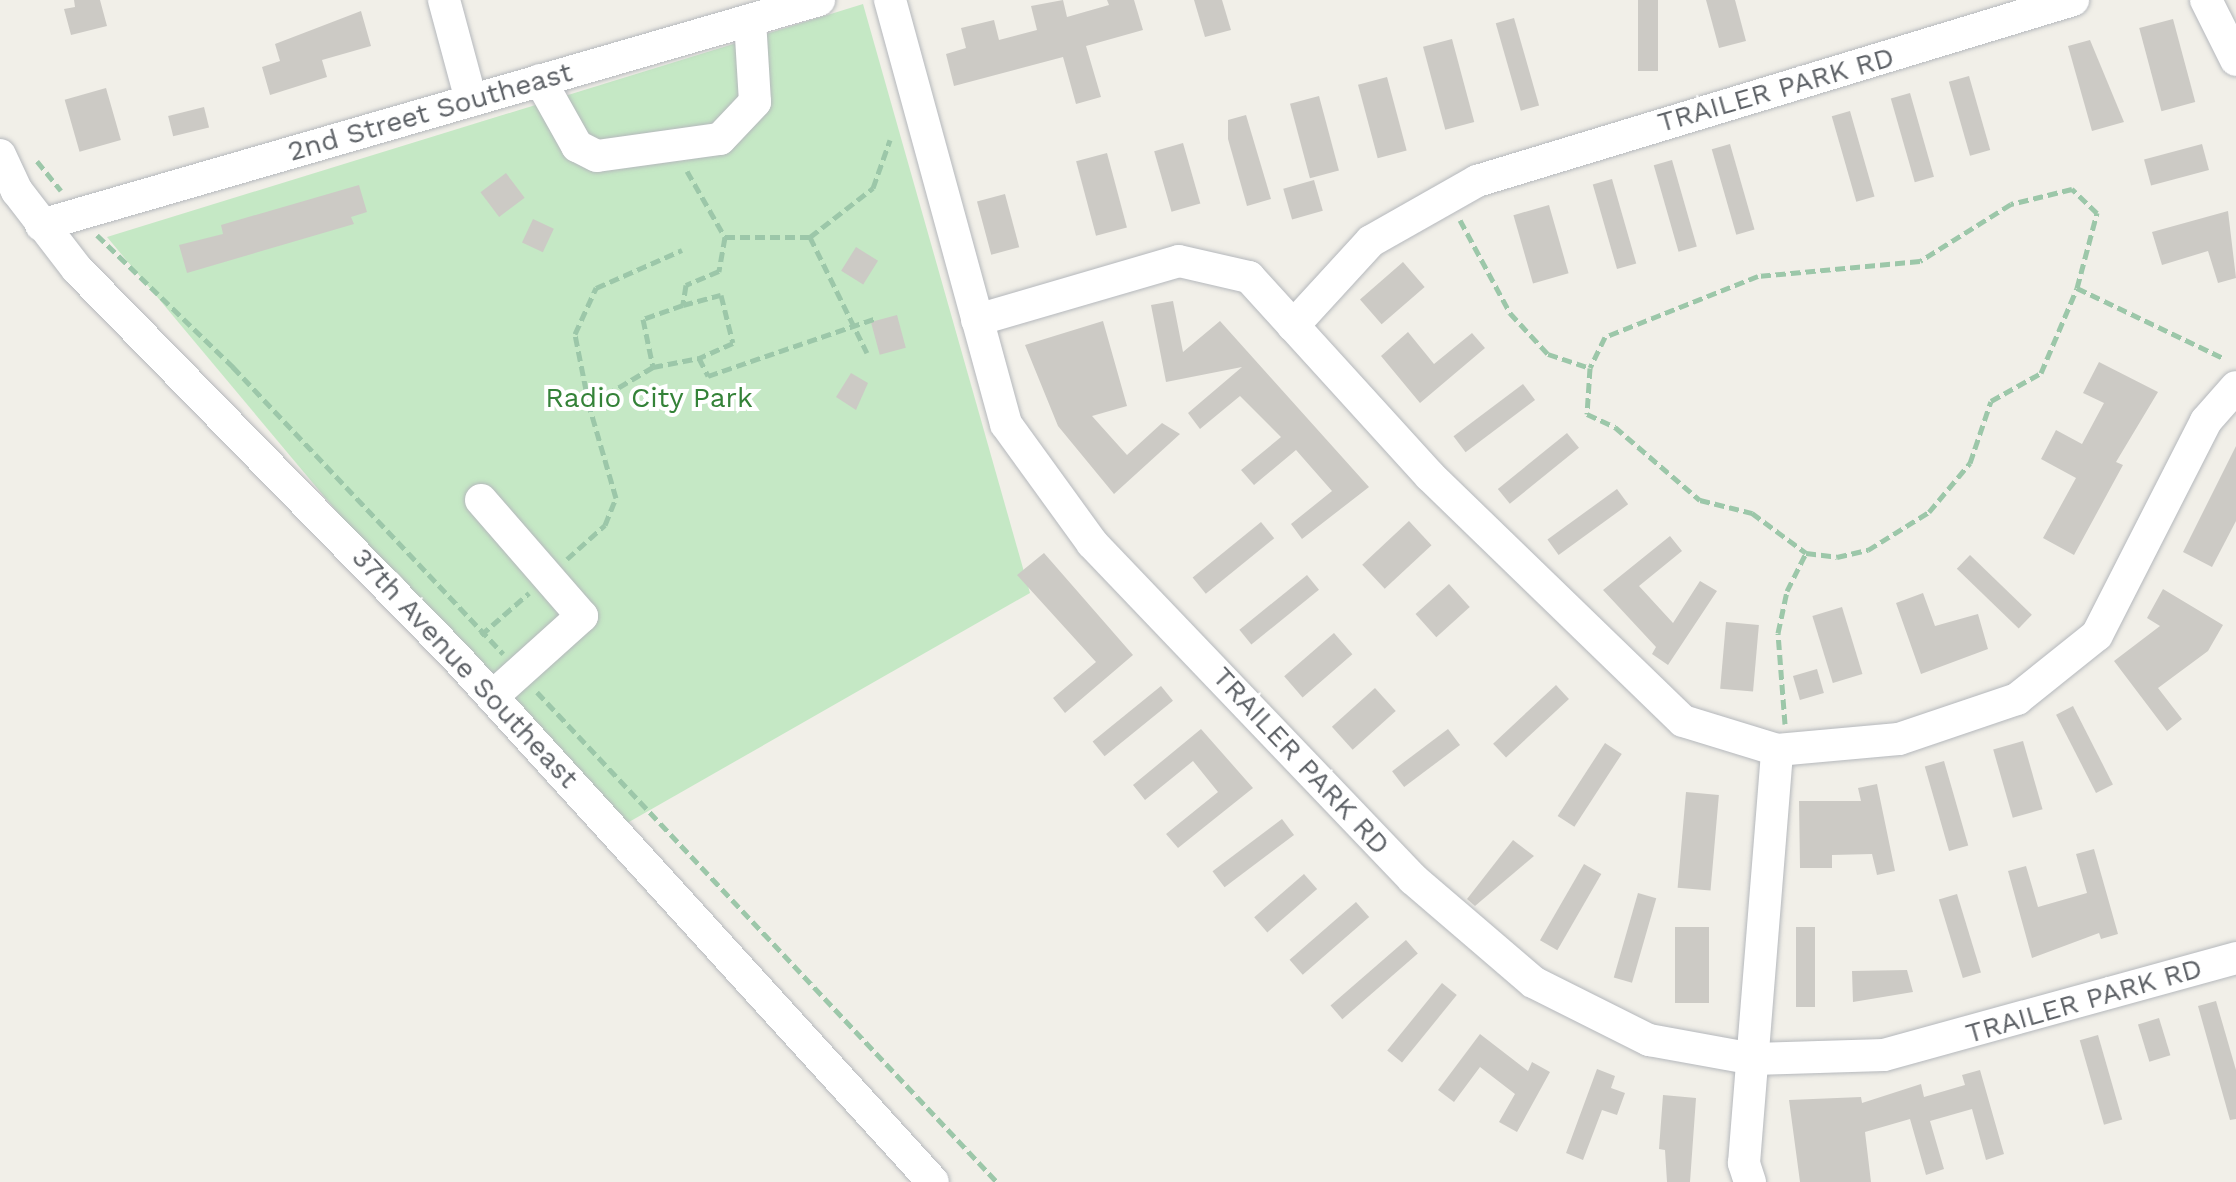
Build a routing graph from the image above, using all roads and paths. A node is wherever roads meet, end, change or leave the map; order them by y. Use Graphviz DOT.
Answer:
graph roads {
  1 [pos="444,0"];
  2 [pos="819,0"];
  3 [pos="890,0"];
  4 [pos="2073,0"];
  5 [pos="2206,0"];
  6 [pos="750,20"];
  7 [pos="2236,60"];
  8 [pos="540,80"];
  9 [pos="471,100"];
  10 [pos="890,140"];
  11 [pos="681,144"];
  12 [pos="0,155"];
  13 [pos="1454,208"];
  14 [pos="41,225"];
  15 [pos="725,237"];
  16 [pos="810,237"];
  17 [pos="682,250"];
  18 [pos="2077,288"];
  19 [pos="683,306"];
  20 [pos="876,318"];
  21 [pos="977,320"];
  22 [pos="1293,326"];
  23 [pos="854,328"];
  24 [pos="867,353"];
  25 [pos="699,358"];
  26 [pos="653,367"];
  27 [pos="1590,368"];
  28 [pos="2232,383"];
  29 [pos="589,405"];
  30 [pos="481,500"];
  31 [pos="1806,553"];
  32 [pos="548,577"];
  33 [pos="456,657"];
  34 [pos="492,698"];
  35 [pos="1781,740"];
  36 [pos="2236,958"];
  37 [pos="1754,1058"];
  38 [pos="933,1182"];
  39 [pos="1750,1182"];
  1 -- 9 [label="street"];
  2 -- 6 [label="street, 2nd Street Southeast"];
  3 -- 21 [label="street, TRAILER PARK RD"];
  4 -- 22 [label="street, TRAILER PARK RD"];
  5 -- 7 [label="street"];
  6 -- 8 [label="street, 2nd Street Southeast"];
  6 -- 11 [label="street"];
  8 -- 9 [label="street, 2nd Street Southeast"];
  8 -- 11 [label="street"];
  9 -- 14 [label="street, 2nd Street Southeast"];
  10 -- 16 [label="path"];
  11 -- 15 [label="path"];
  12 -- 14 [label="street, 37th Avenue Southeast"];
  13 -- 27 [label="path"];
  14 -- 33 [label="street, 37th Avenue Southeast"];
  15 -- 16 [label="path"];
  15 -- 19 [label="path"];
  16 -- 23 [label="path"];
  17 -- 29 [label="path"];
  18 -- 27 [label="path"];
  18 -- 28 [label="path"];
  18 -- 31 [label="path"];
  19 -- 25 [label="path"];
  19 -- 26 [label="path"];
  20 -- 23 [label="path"];
  21 -- 22 [label="street"];
  21 -- 37 [label="street, TRAILER PARK RD"];
  22 -- 35 [label="street"];
  23 -- 24 [label="path"];
  23 -- 25 [label="path"];
  25 -- 26 [label="path"];
  26 -- 29 [label="path"];
  27 -- 31 [label="path"];
  28 -- 35 [label="street"];
  29 -- 32 [label="path"];
  30 -- 32 [label="street"];
  31 -- 35 [label="path"];
  32 -- 33 [label="path"];
  32 -- 34 [label="street"];
  33 -- 34 [label="street, 37th Avenue Southeast"];
  34 -- 38 [label="street, 37th Avenue Southeast"];
  35 -- 37 [label="street"];
  36 -- 37 [label="street, TRAILER PARK RD"];
  37 -- 39 [label="street"];
}
